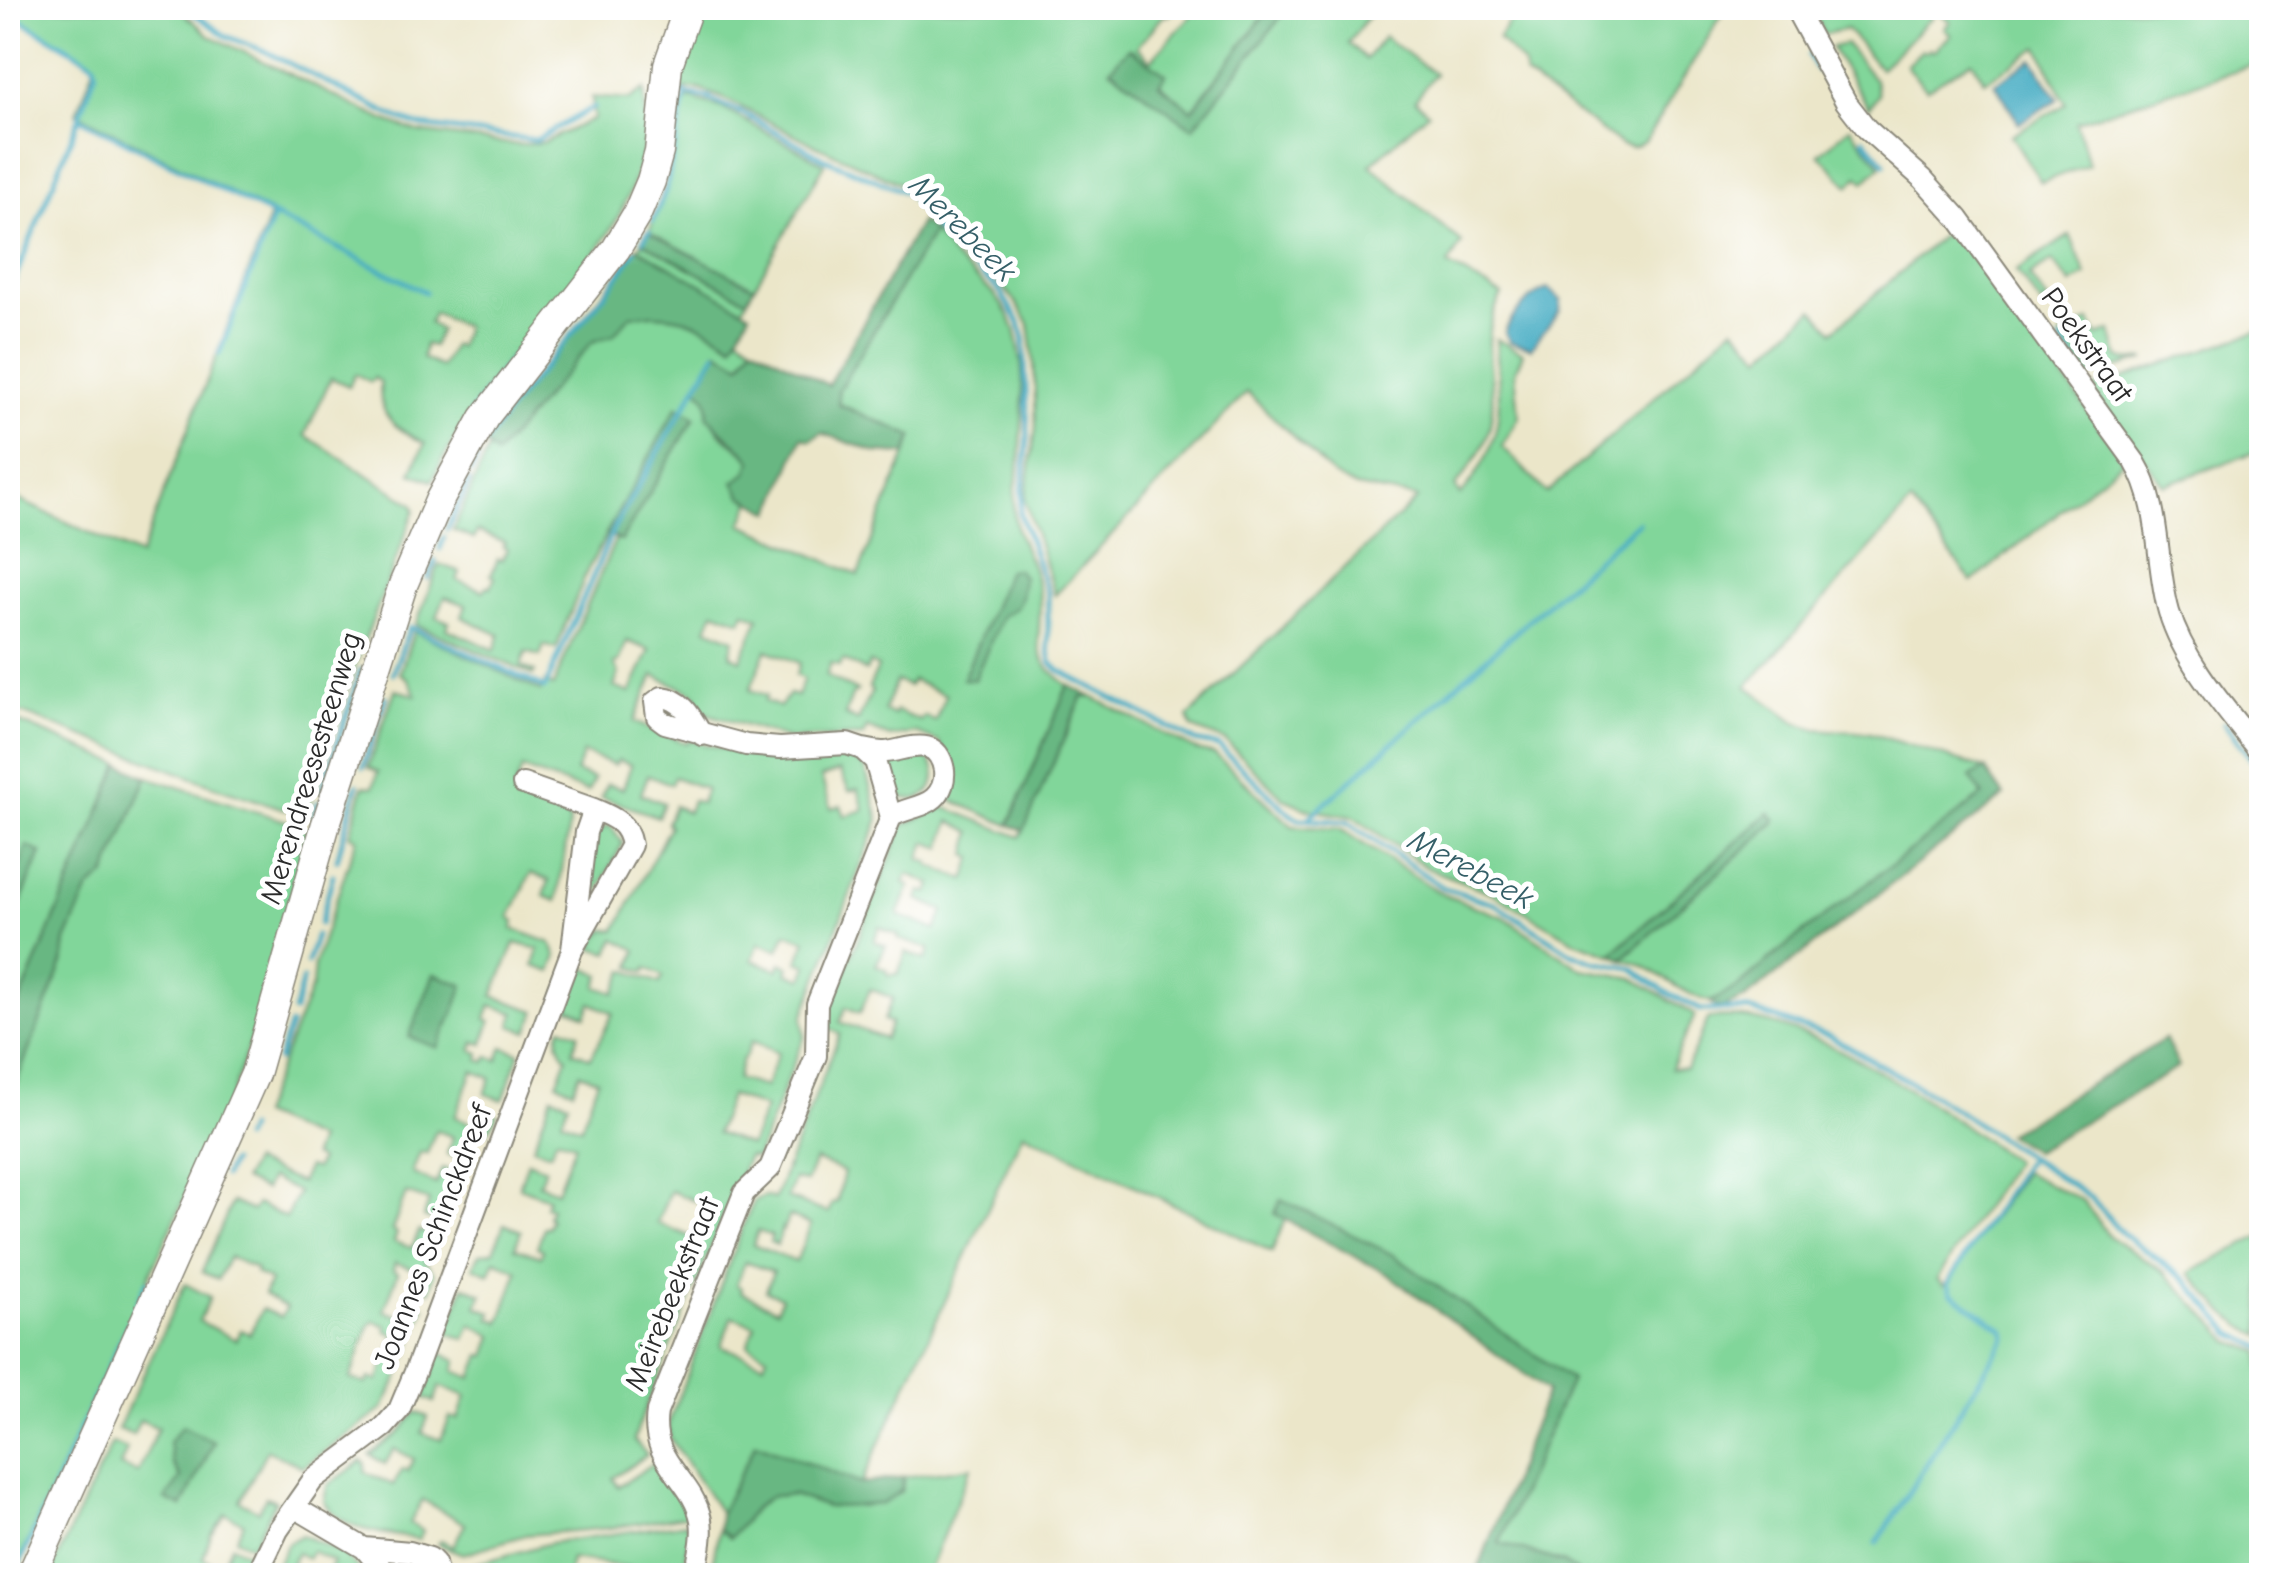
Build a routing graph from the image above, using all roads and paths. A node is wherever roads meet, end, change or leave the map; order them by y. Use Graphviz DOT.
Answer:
graph roads {
  1 [pos="688,8"];
  2 [pos="1795,8"];
  3 [pos="702,735"];
  4 [pos="862,749"];
  5 [pos="2262,755"];
  6 [pos="523,784"];
  7 [pos="594,809"];
  8 [pos="891,817"];
  9 [pos="572,950"];
  10 [pos="294,1507"];
  11 [pos="364,1548"];
  12 [pos="31,1576"];
  13 [pos="256,1576"];
  14 [pos="388,1576"];
  15 [pos="438,1576"];
  16 [pos="695,1576"];
  1 -- 12 [label="main road, Merendreesesteenweg"];
  2 -- 5 [label="street, Poekstraat"];
  3 -- 4 [label="street"];
  4 -- 8 [label="street"];
  4 -- 8 [label="street"];
  6 -- 7 [label="street, Joannes Schinckdreef"];
  7 -- 9 [label="street, Joannes Schinckdreef"];
  7 -- 9 [label="street, Joannes Schinckdreef"];
  8 -- 16 [label="street, Meirebeekstraat"];
  9 -- 10 [label="street, Joannes Schinckdreef"];
  10 -- 11 [label="street"];
  10 -- 13 [label="street, Joannes Schinckdreef"];
  11 -- 14 [label="street"];
  11 -- 15 [label="street"];
}
